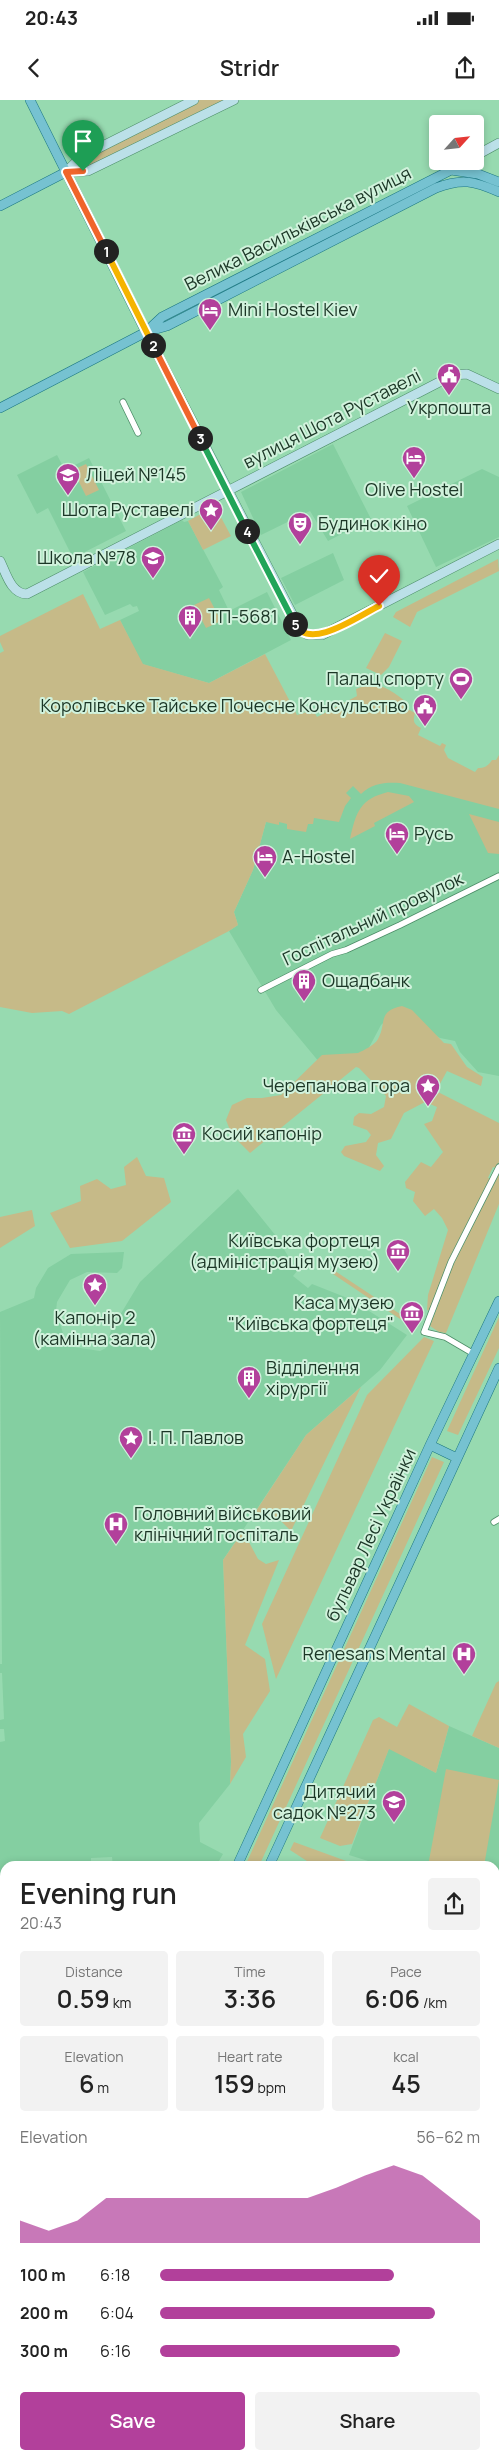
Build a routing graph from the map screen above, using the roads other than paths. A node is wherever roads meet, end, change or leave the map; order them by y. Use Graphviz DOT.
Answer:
graph roads {
  1 [pos="30,100"];
  2 [pos="194,100"];
  3 [pos="234,100"];
  4 [pos="499,143"];
  5 [pos="484,151"];
  6 [pos="450,170"];
  7 [pos="66,172"];
  8 [pos="499,182"];
  9 [pos="499,192"];
  10 [pos="0,206"];
  11 [pos="146,332"];
  12 [pos="499,389"];
  13 [pos="123,402"];
  14 [pos="0,408"];
  15 [pos="138,433"];
  16 [pos="227,492"];
  17 [pos="499,544"];
  18 [pos="0,561"];
  19 [pos="499,876"];
  20 [pos="260,990"];
  21 [pos="499,1167"];
  22 [pos="499,1301"];
  23 [pos="474,1354"];
  24 [pos="499,1368"];
  25 [pos="430,1446"];
  26 [pos="457,1458"];
  27 [pos="239,1861"];
  28 [pos="271,1861"];
  1 -- 7 [label="main road"];
  2 -- 7 [label="main road"];
  3 -- 7 [label="main road"];
  4 -- 5 [label="main road"];
  6 -- 8 [label="main road"];
  6 -- 11 [label="main road, Велика Васильківська вулиця"];
  7 -- 10 [label="main road"];
  7 -- 11 [label="main road"];
  9 -- 11 [label="main road, Велика Васильківська вулиця"];
  11 -- 14 [label="main road, Велика Васильківська вулиця"];
  11 -- 16 [label="main road"];
  12 -- 16 [label="main road, вулиця Шота Руставелі"];
  13 -- 15 [label="street"];
  16 -- 17 [label="main road"];
  16 -- 18 [label="main road, вулиця Шота Руставелі"];
  19 -- 20 [label="street, Госпітальний провулок"];
  21 -- 23 [label="street"];
  22 -- 23 [label="main road, бульвар Лесі Українки"];
  23 -- 25 [label="main road, бульвар Лесі Українки"];
  24 -- 26 [label="main road"];
  25 -- 26 [label="main road"];
  25 -- 27 [label="main road, бульвар Лесі Українки"];
  26 -- 28 [label="main road"];
}
